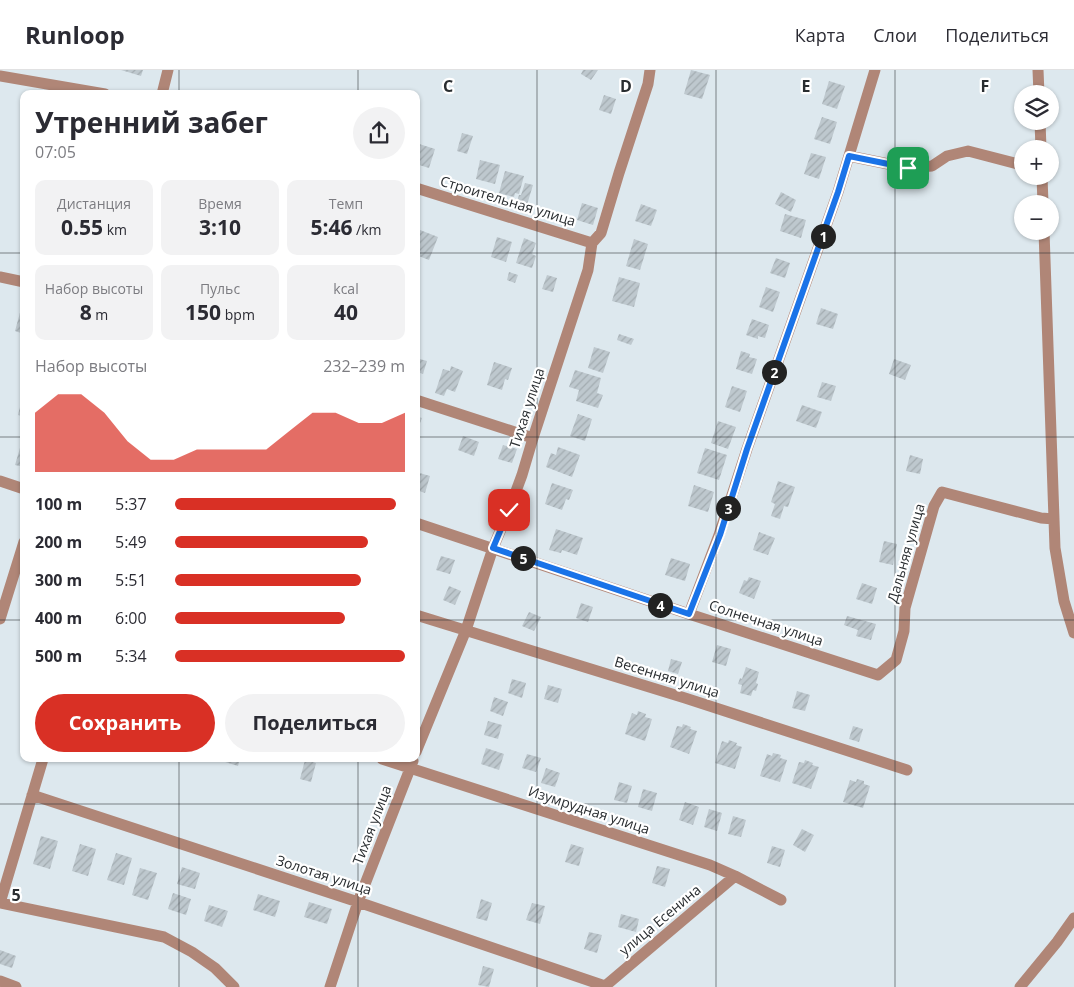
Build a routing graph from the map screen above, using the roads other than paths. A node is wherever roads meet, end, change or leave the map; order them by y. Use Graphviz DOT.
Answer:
graph roads {
  1 [pos="168,70"];
  2 [pos="650,70"];
  3 [pos="875,70"];
  4 [pos="1038,70"];
  5 [pos="0,76"];
  6 [pos="1038,85"];
  7 [pos="82,90"];
  8 [pos="163,90"];
  9 [pos="849,156"];
  10 [pos="1014,163"];
  11 [pos="420,189"];
  12 [pos="1044,240"];
  13 [pos="592,243"];
  14 [pos="0,277"];
  15 [pos="20,281"];
  16 [pos="420,401"];
  17 [pos="533,438"];
  18 [pos="0,482"];
  19 [pos="20,488"];
  20 [pos="1054,519"];
  21 [pos="420,524"];
  22 [pos="493,548"];
  23 [pos="20,555"];
  24 [pos="689,614"];
  25 [pos="420,616"];
  26 [pos="0,619"];
  27 [pos="466,630"];
  28 [pos="1074,633"];
  29 [pos="878,675"];
  30 [pos="420,742"];
  31 [pos="42,762"];
  32 [pos="412,763"];
  33 [pos="907,770"];
  34 [pos="32,796"];
  35 [pos="735,876"];
  36 [pos="781,900"];
  37 [pos="358,902"];
  38 [pos="0,903"];
  39 [pos="1074,918"];
  40 [pos="0,981"];
  41 [pos="16,987"];
  42 [pos="234,987"];
  43 [pos="330,987"];
  44 [pos="604,987"];
  45 [pos="1020,987"];
  1 -- 8 [label="street"];
  2 -- 13 [label="street, Тихая улица"];
  3 -- 9 [label="street"];
  4 -- 6 [label="street"];
  5 -- 7 [label="street"];
  9 -- 10 [label="street"];
  9 -- 24 [label="street"];
  11 -- 13 [label="street, Строительная улица"];
  12 -- 20 [label="street"];
  13 -- 17 [label="street, Тихая улица"];
  14 -- 15 [label="street"];
  16 -- 17 [label="street"];
  17 -- 22 [label="street, Тихая улица"];
  18 -- 19 [label="street"];
  20 -- 28 [label="street"];
  20 -- 29 [label="street, Дальняя улица"];
  21 -- 22 [label="street, Солнечная улица"];
  22 -- 24 [label="street, Солнечная улица"];
  22 -- 27 [label="street, Тихая улица"];
  23 -- 26 [label="street"];
  24 -- 29 [label="street, Солнечная улица"];
  25 -- 27 [label="street, Весенняя улица"];
  27 -- 30 [label="street, Тихая улица"];
  27 -- 33 [label="street, Весенняя улица"];
  31 -- 34 [label="street"];
  32 -- 35 [label="street, Изумрудная улица"];
  32 -- 37 [label="street, Тихая улица"];
  34 -- 37 [label="street, Золотая улица"];
  34 -- 38 [label="street"];
  35 -- 36 [label="street, Изумрудная улица"];
  35 -- 44 [label="street, улица Есенина"];
  37 -- 43 [label="street, Тихая улица"];
  37 -- 44 [label="street, Золотая улица"];
  38 -- 42 [label="street"];
  39 -- 45 [label="street"];
  40 -- 41 [label="street"];
}
